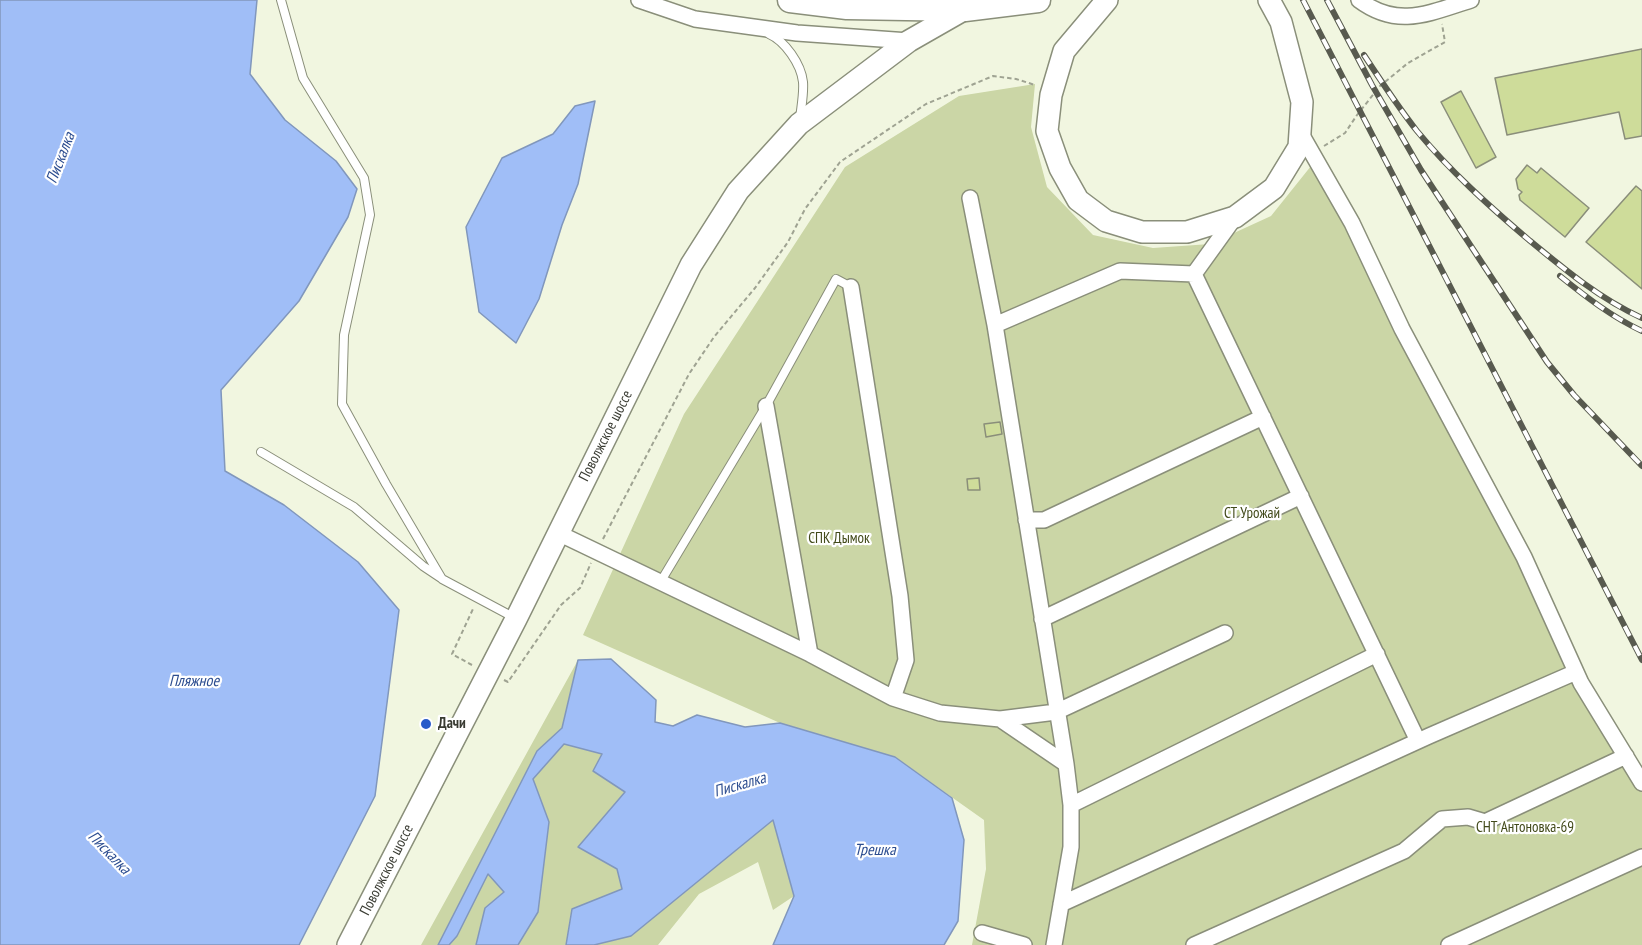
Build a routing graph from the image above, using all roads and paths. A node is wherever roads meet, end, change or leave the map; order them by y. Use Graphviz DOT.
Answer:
graph roads {
  1 [pos="281,0"];
  2 [pos="639,0"];
  3 [pos="790,0"];
  4 [pos="1038,0"];
  5 [pos="1107,0"];
  6 [pos="1269,0"];
  7 [pos="1359,0"];
  8 [pos="1471,0"];
  9 [pos="964,9"];
  10 [pos="1440,9"];
  11 [pos="754,27"];
  12 [pos="909,40"];
  13 [pos="1053,90"];
  14 [pos="799,124"];
  15 [pos="1300,132"];
  16 [pos="1312,153"];
  17 [pos="970,198"];
  18 [pos="1235,217"];
  19 [pos="1194,274"];
  20 [pos="851,287"];
  21 [pos="995,325"];
  22 [pos="766,406"];
  23 [pos="1263,417"];
  24 [pos="261,452"];
  25 [pos="1301,496"];
  26 [pos="1026,520"];
  27 [pos="558,533"];
  28 [pos="597,551"];
  29 [pos="442,579"];
  30 [pos="661,581"];
  31 [pos="478,598"];
  32 [pos="516,619"];
  33 [pos="1042,619"];
  34 [pos="1225,633"];
  35 [pos="810,654"];
  36 [pos="1377,654"];
  37 [pos="1576,672"];
  38 [pos="488,674"];
  39 [pos="893,698"];
  40 [pos="1056,712"];
  41 [pos="1000,719"];
  42 [pos="1418,741"];
  43 [pos="1626,756"];
  44 [pos="1066,764"];
  45 [pos="1642,783"];
  46 [pos="1071,805"];
  47 [pos="1642,857"];
  48 [pos="1061,904"];
  49 [pos="982,933"];
  50 [pos="348,945"];
  51 [pos="1024,945"];
  52 [pos="1054,945"];
  53 [pos="1194,945"];
  54 [pos="1449,945"];
  1 -- 29 [label="lane"];
  2 -- 11 [label="street"];
  3 -- 9 [label="main road"];
  4 -- 9 [label="main road"];
  5 -- 13 [label="main road"];
  6 -- 15 [label="main road"];
  7 -- 10 [label="street"];
  8 -- 10 [label="street"];
  9 -- 12 [label="main road, Поволжское шоссе"];
  10 -- 16 [label="path"];
  11 -- 12 [label="street"];
  11 -- 14 [label="lane"];
  12 -- 14 [label="main road, Поволжское шоссе"];
  13 -- 18 [label="main road"];
  13 -- 28 [label="path"];
  14 -- 27 [label="main road, Поволжское шоссе"];
  15 -- 16 [label="street"];
  15 -- 18 [label="main road"];
  16 -- 37 [label="street"];
  17 -- 21 [label="street"];
  18 -- 19 [label="street"];
  19 -- 21 [label="street"];
  19 -- 23 [label="street"];
  20 -- 22 [label="lane"];
  20 -- 39 [label="street"];
  21 -- 26 [label="street"];
  22 -- 30 [label="lane"];
  22 -- 35 [label="street"];
  23 -- 25 [label="street"];
  23 -- 26 [label="street"];
  24 -- 29 [label="lane"];
  25 -- 33 [label="street"];
  25 -- 36 [label="street"];
  26 -- 33 [label="street"];
  27 -- 28 [label="street"];
  27 -- 32 [label="main road, Поволжское шоссе"];
  28 -- 30 [label="street"];
  28 -- 38 [label="path"];
  29 -- 31 [label="lane"];
  30 -- 35 [label="street"];
  31 -- 32 [label="lane"];
  31 -- 38 [label="path"];
  32 -- 38 [label="main road, Поволжское шоссе"];
  33 -- 40 [label="street"];
  34 -- 40 [label="street"];
  35 -- 39 [label="street"];
  36 -- 42 [label="street"];
  36 -- 46 [label="street"];
  37 -- 42 [label="street"];
  37 -- 43 [label="street"];
  38 -- 50 [label="main road, Поволжское шоссе"];
  39 -- 41 [label="street"];
  40 -- 41 [label="street"];
  40 -- 44 [label="street"];
  41 -- 44 [label="street"];
  42 -- 48 [label="street"];
  43 -- 45 [label="street"];
  43 -- 53 [label="street"];
  44 -- 46 [label="street"];
  46 -- 48 [label="street"];
  47 -- 54 [label="street"];
  48 -- 52 [label="street"];
  49 -- 51 [label="street"];
}
